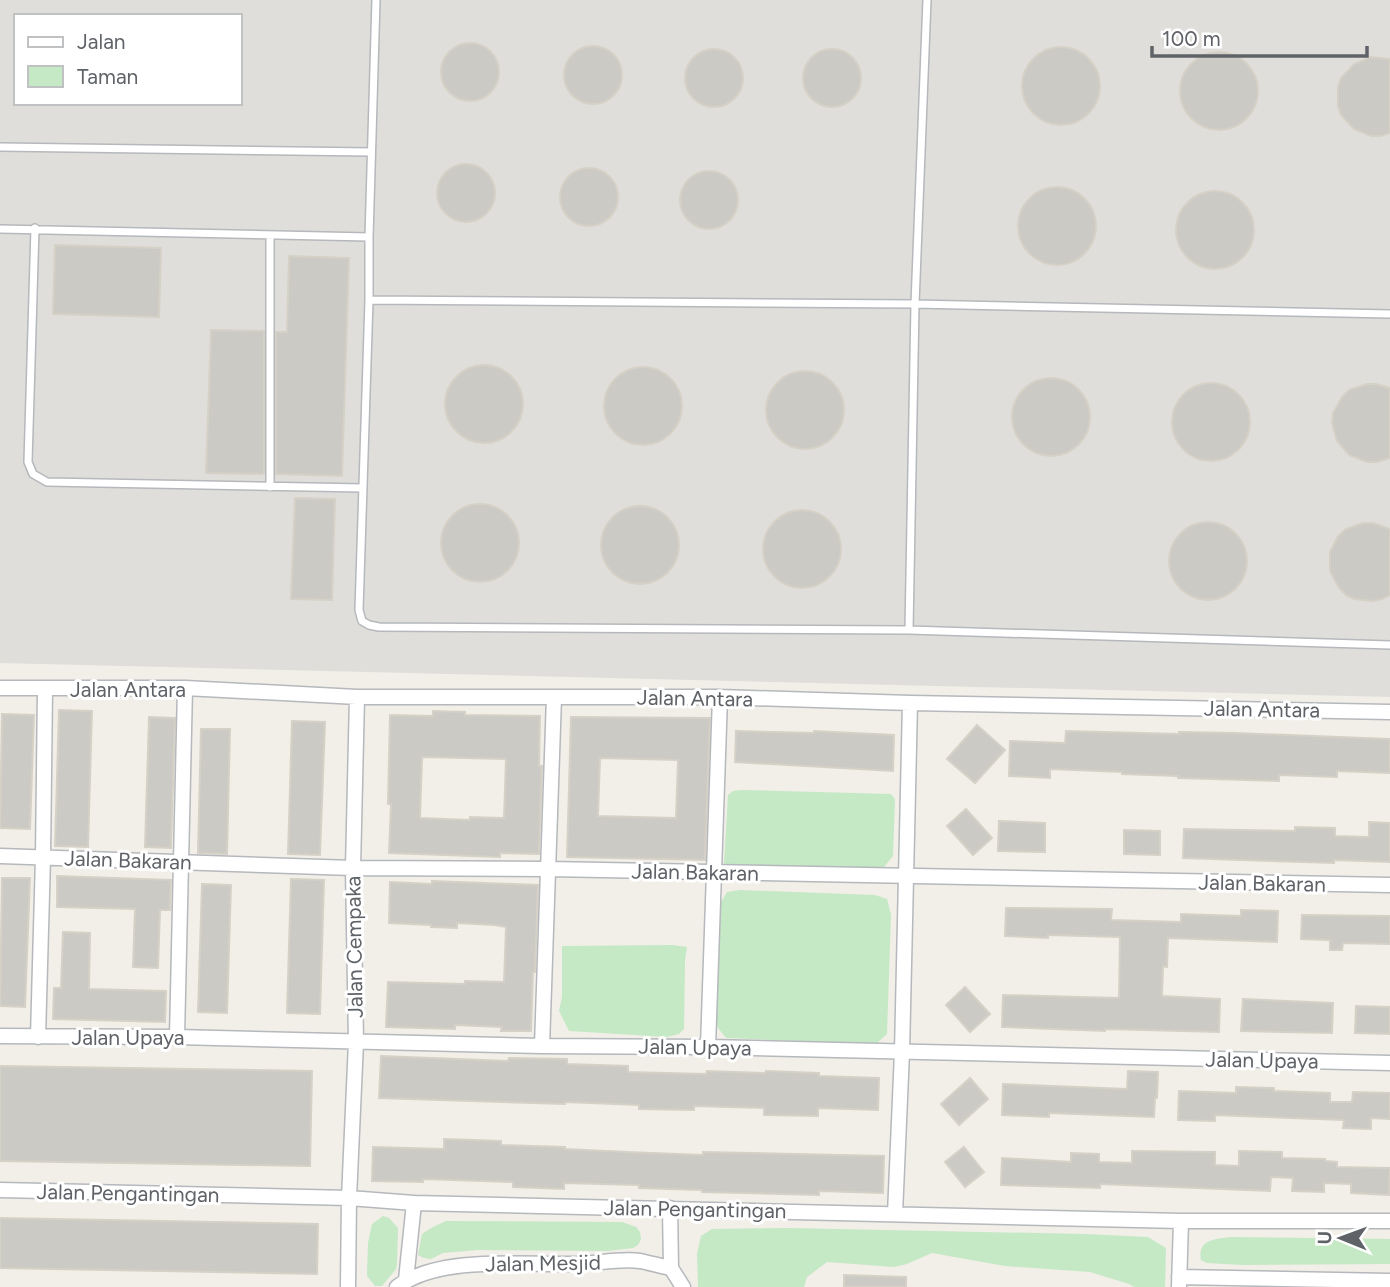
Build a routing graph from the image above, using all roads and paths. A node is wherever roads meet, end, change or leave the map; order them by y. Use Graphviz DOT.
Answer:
graph roads {
  1 [pos="376,0"];
  2 [pos="927,0"];
  3 [pos="0,147"];
  4 [pos="371,152"];
  5 [pos="35,228"];
  6 [pos="0,229"];
  7 [pos="270,235"];
  8 [pos="369,237"];
  9 [pos="369,300"];
  10 [pos="915,304"];
  11 [pos="1390,314"];
  12 [pos="270,487"];
  13 [pos="363,488"];
  14 [pos="909,630"];
  15 [pos="1390,645"];
  16 [pos="0,688"];
  17 [pos="185,688"];
  18 [pos="45,689"];
  19 [pos="357,697"];
  20 [pos="554,697"];
  21 [pos="720,697"];
  22 [pos="909,703"];
  23 [pos="1390,712"];
  24 [pos="0,856"];
  25 [pos="43,857"];
  26 [pos="181,861"];
  27 [pos="353,868"];
  28 [pos="548,869"];
  29 [pos="714,873"];
  30 [pos="906,876"];
  31 [pos="1390,885"];
  32 [pos="0,1036"];
  33 [pos="37,1037"];
  34 [pos="177,1037"];
  35 [pos="356,1042"];
  36 [pos="542,1046"];
  37 [pos="708,1047"];
  38 [pos="902,1052"];
  39 [pos="1390,1063"];
  40 [pos="0,1190"];
  41 [pos="349,1198"];
  42 [pos="414,1203"];
  43 [pos="670,1208"];
  44 [pos="895,1214"];
  45 [pos="1390,1221"];
  46 [pos="1181,1222"];
  47 [pos="671,1268"];
  48 [pos="1390,1281"];
  49 [pos="1179,1282"];
  50 [pos="401,1283"];
  51 [pos="1325,1283"];
  52 [pos="348,1287"];
  53 [pos="683,1287"];
  1 -- 4 [label="lane"];
  2 -- 10 [label="lane"];
  3 -- 4 [label="lane"];
  4 -- 8 [label="lane"];
  5 -- 6 [label="lane"];
  5 -- 7 [label="lane"];
  5 -- 12 [label="lane"];
  7 -- 8 [label="lane"];
  7 -- 12 [label="lane"];
  8 -- 9 [label="lane"];
  9 -- 10 [label="lane"];
  9 -- 13 [label="lane"];
  10 -- 11 [label="lane"];
  10 -- 14 [label="lane"];
  12 -- 13 [label="lane"];
  13 -- 14 [label="lane"];
  14 -- 15 [label="lane"];
  16 -- 18 [label="street, Jalan Antara"];
  17 -- 18 [label="street, Jalan Antara"];
  17 -- 19 [label="street, Jalan Antara"];
  17 -- 26 [label="street"];
  18 -- 25 [label="street"];
  19 -- 20 [label="street, Jalan Antara"];
  19 -- 27 [label="street, Jalan Cempaka"];
  20 -- 21 [label="street, Jalan Antara"];
  20 -- 28 [label="street"];
  21 -- 22 [label="street, Jalan Antara"];
  21 -- 29 [label="street"];
  22 -- 23 [label="street, Jalan Antara"];
  22 -- 30 [label="street"];
  24 -- 25 [label="street, Jalan Bakaran"];
  25 -- 26 [label="street, Jalan Bakaran"];
  25 -- 33 [label="street"];
  26 -- 27 [label="street, Jalan Bakaran"];
  26 -- 34 [label="street"];
  27 -- 28 [label="street, Jalan Bakaran"];
  27 -- 35 [label="street, Jalan Cempaka"];
  28 -- 29 [label="street, Jalan Bakaran"];
  28 -- 36 [label="street"];
  29 -- 30 [label="street, Jalan Bakaran"];
  29 -- 37 [label="street"];
  30 -- 31 [label="street, Jalan Bakaran"];
  30 -- 38 [label="street"];
  32 -- 33 [label="street, Jalan Upaya"];
  33 -- 34 [label="street, Jalan Upaya"];
  34 -- 35 [label="street, Jalan Upaya"];
  35 -- 36 [label="street, Jalan Upaya"];
  35 -- 41 [label="street, Jalan Cempaka"];
  36 -- 37 [label="street, Jalan Upaya"];
  37 -- 38 [label="street, Jalan Upaya"];
  38 -- 39 [label="street, Jalan Upaya"];
  38 -- 44 [label="street"];
  40 -- 41 [label="street, Jalan Pengantingan"];
  41 -- 42 [label="street, Jalan Pengantingan"];
  41 -- 52 [label="street, Jalan Cempaka"];
  42 -- 43 [label="street, Jalan Pengantingan"];
  42 -- 50 [label="street"];
  43 -- 44 [label="street, Jalan Pengantingan"];
  43 -- 47 [label="street"];
  44 -- 46 [label="street, Jalan Pengantingan"];
  45 -- 46 [label="street, Jalan Pengantingan"];
  46 -- 49 [label="street"];
  47 -- 50 [label="street, Jalan Mesjid"];
  47 -- 53 [label="street"];
  48 -- 51 [label="street"];
  49 -- 51 [label="street"];
}
